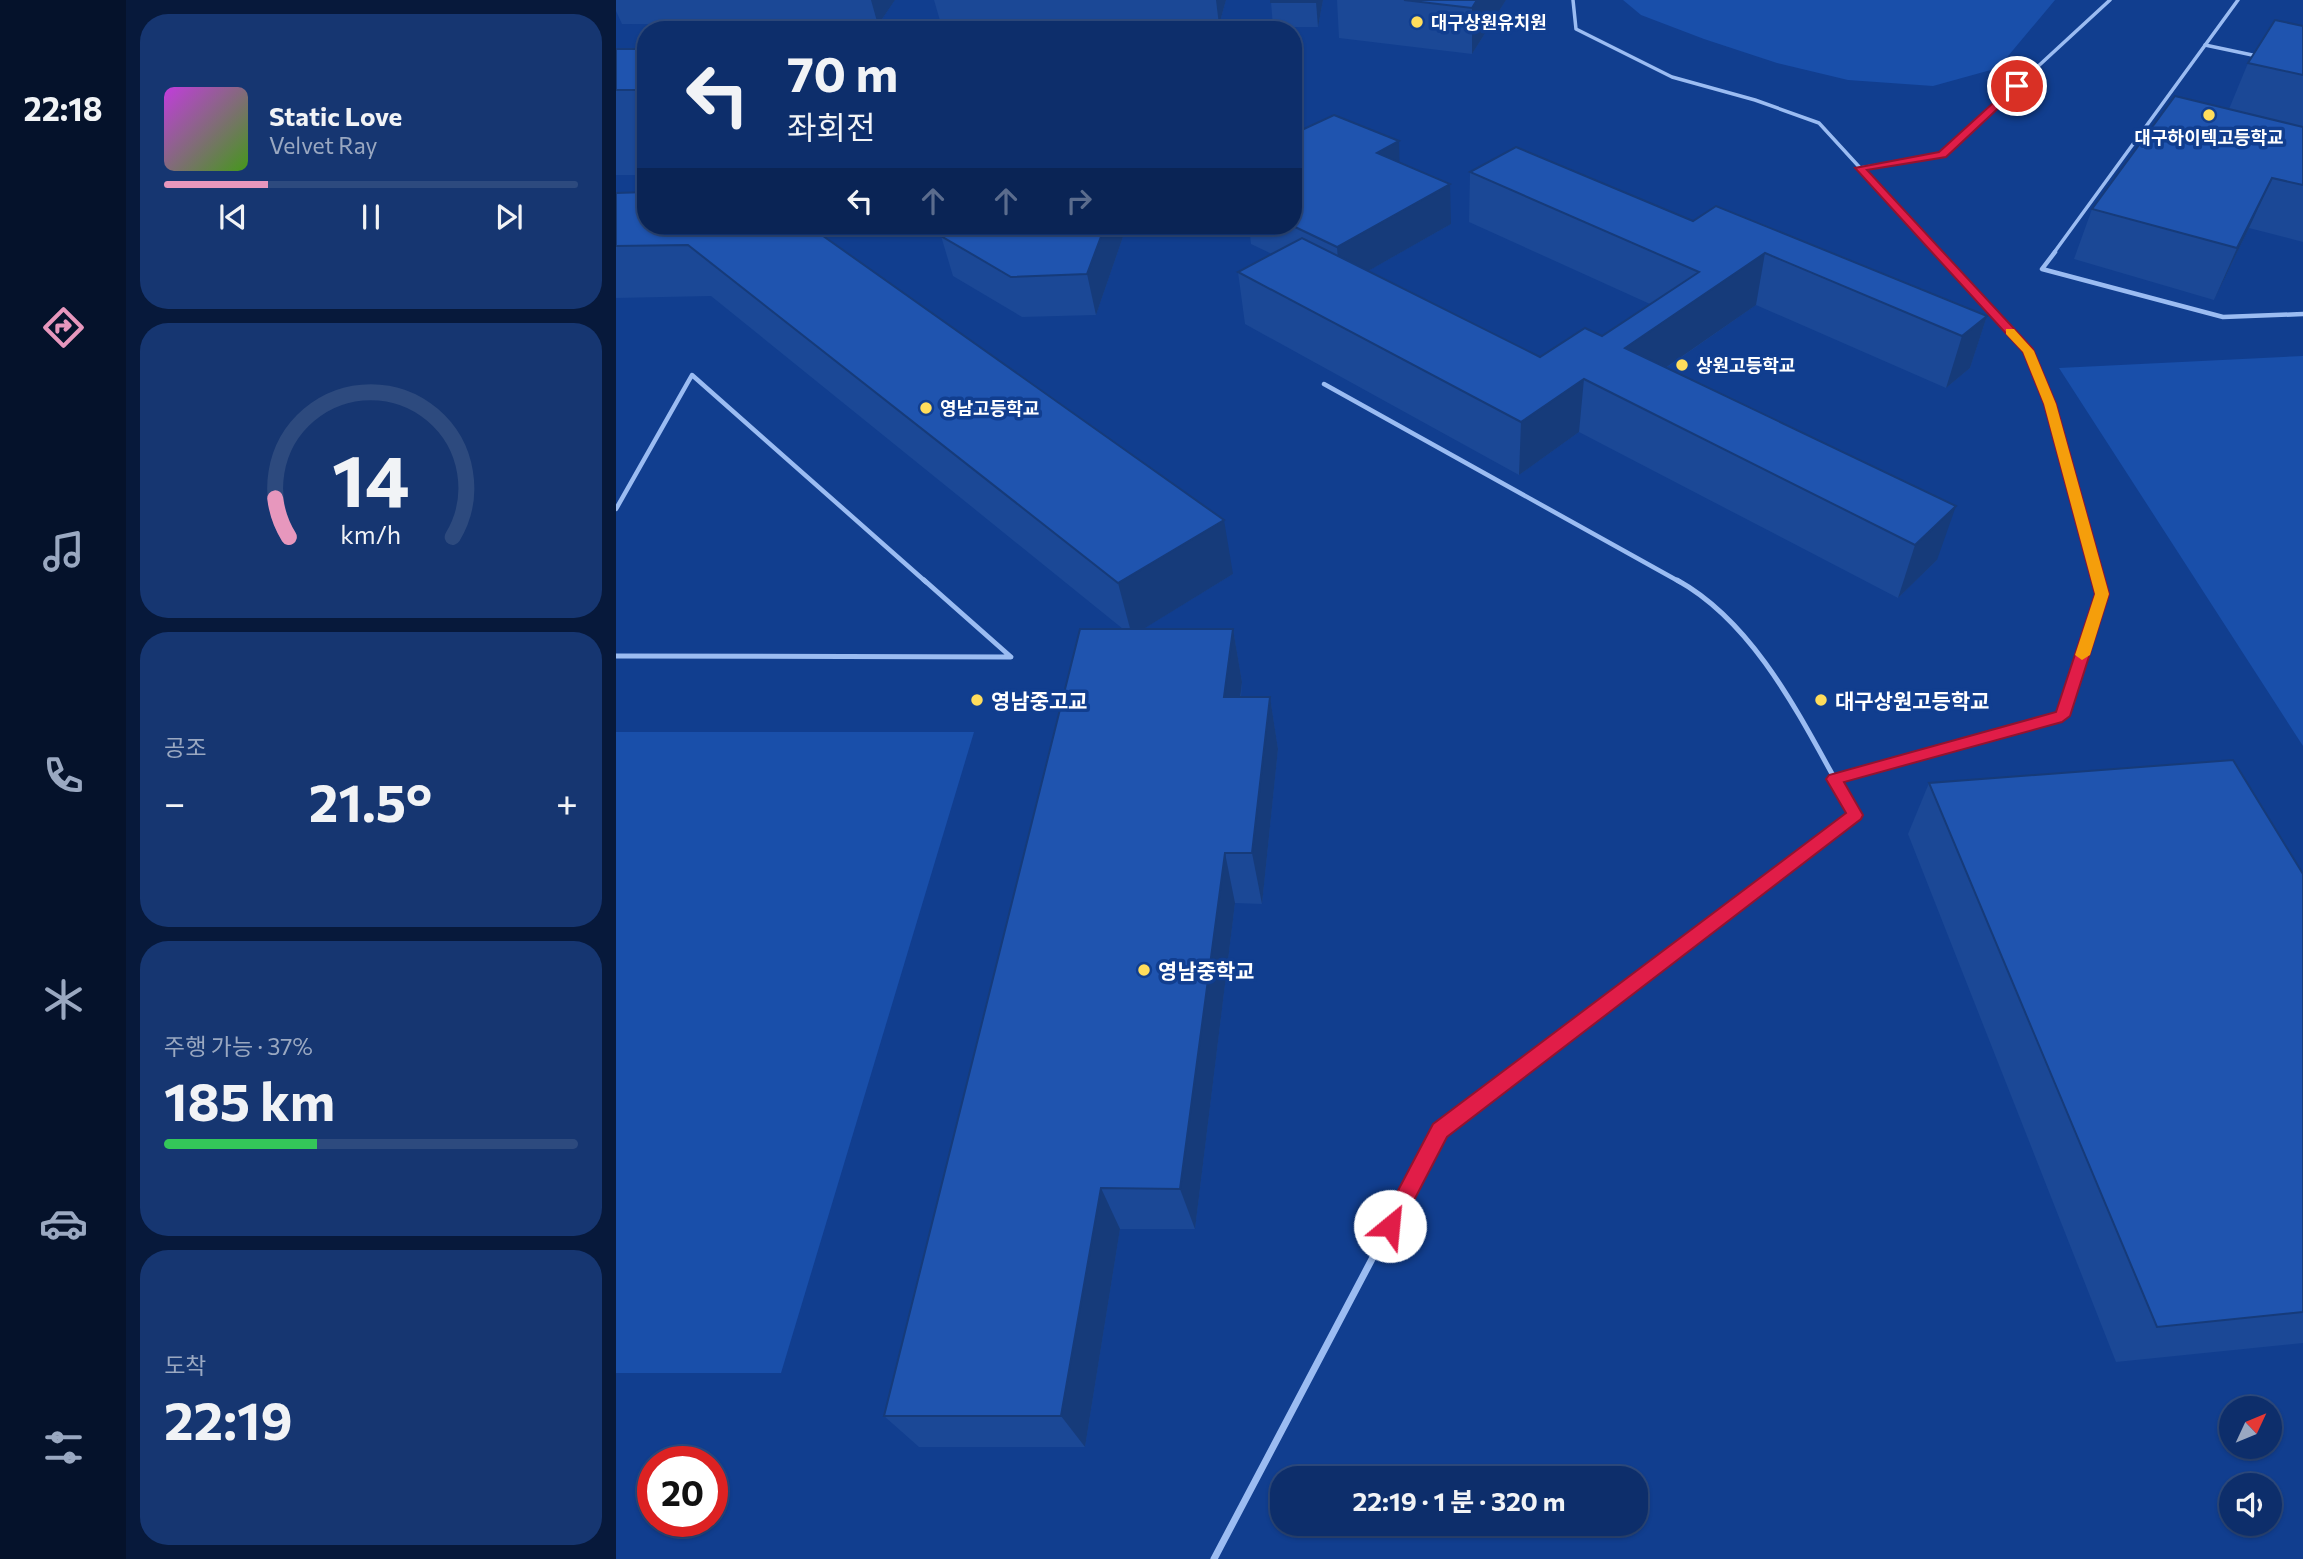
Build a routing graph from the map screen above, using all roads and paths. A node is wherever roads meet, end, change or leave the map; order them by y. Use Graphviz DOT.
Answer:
graph roads {
  1 [pos="1573,0"];
  2 [pos="2110,0"];
  3 [pos="2238,0"];
  4 [pos="2205,45"];
  5 [pos="2266,58"];
  6 [pos="1860,168"];
  7 [pos="2303,314"];
  8 [pos="1324,384"];
  9 [pos="616,509"];
  10 [pos="616,656"];
  11 [pos="1834,779"];
  12 [pos="1214,1559"];
  1 -- 6 [label="lane"];
  2 -- 6 [label="lane"];
  3 -- 4 [label="lane"];
  4 -- 5 [label="lane"];
  4 -- 7 [label="lane"];
  6 -- 11 [label="lane"];
  8 -- 11 [label="lane"];
  9 -- 10 [label="lane"];
  11 -- 12 [label="lane"];
}
